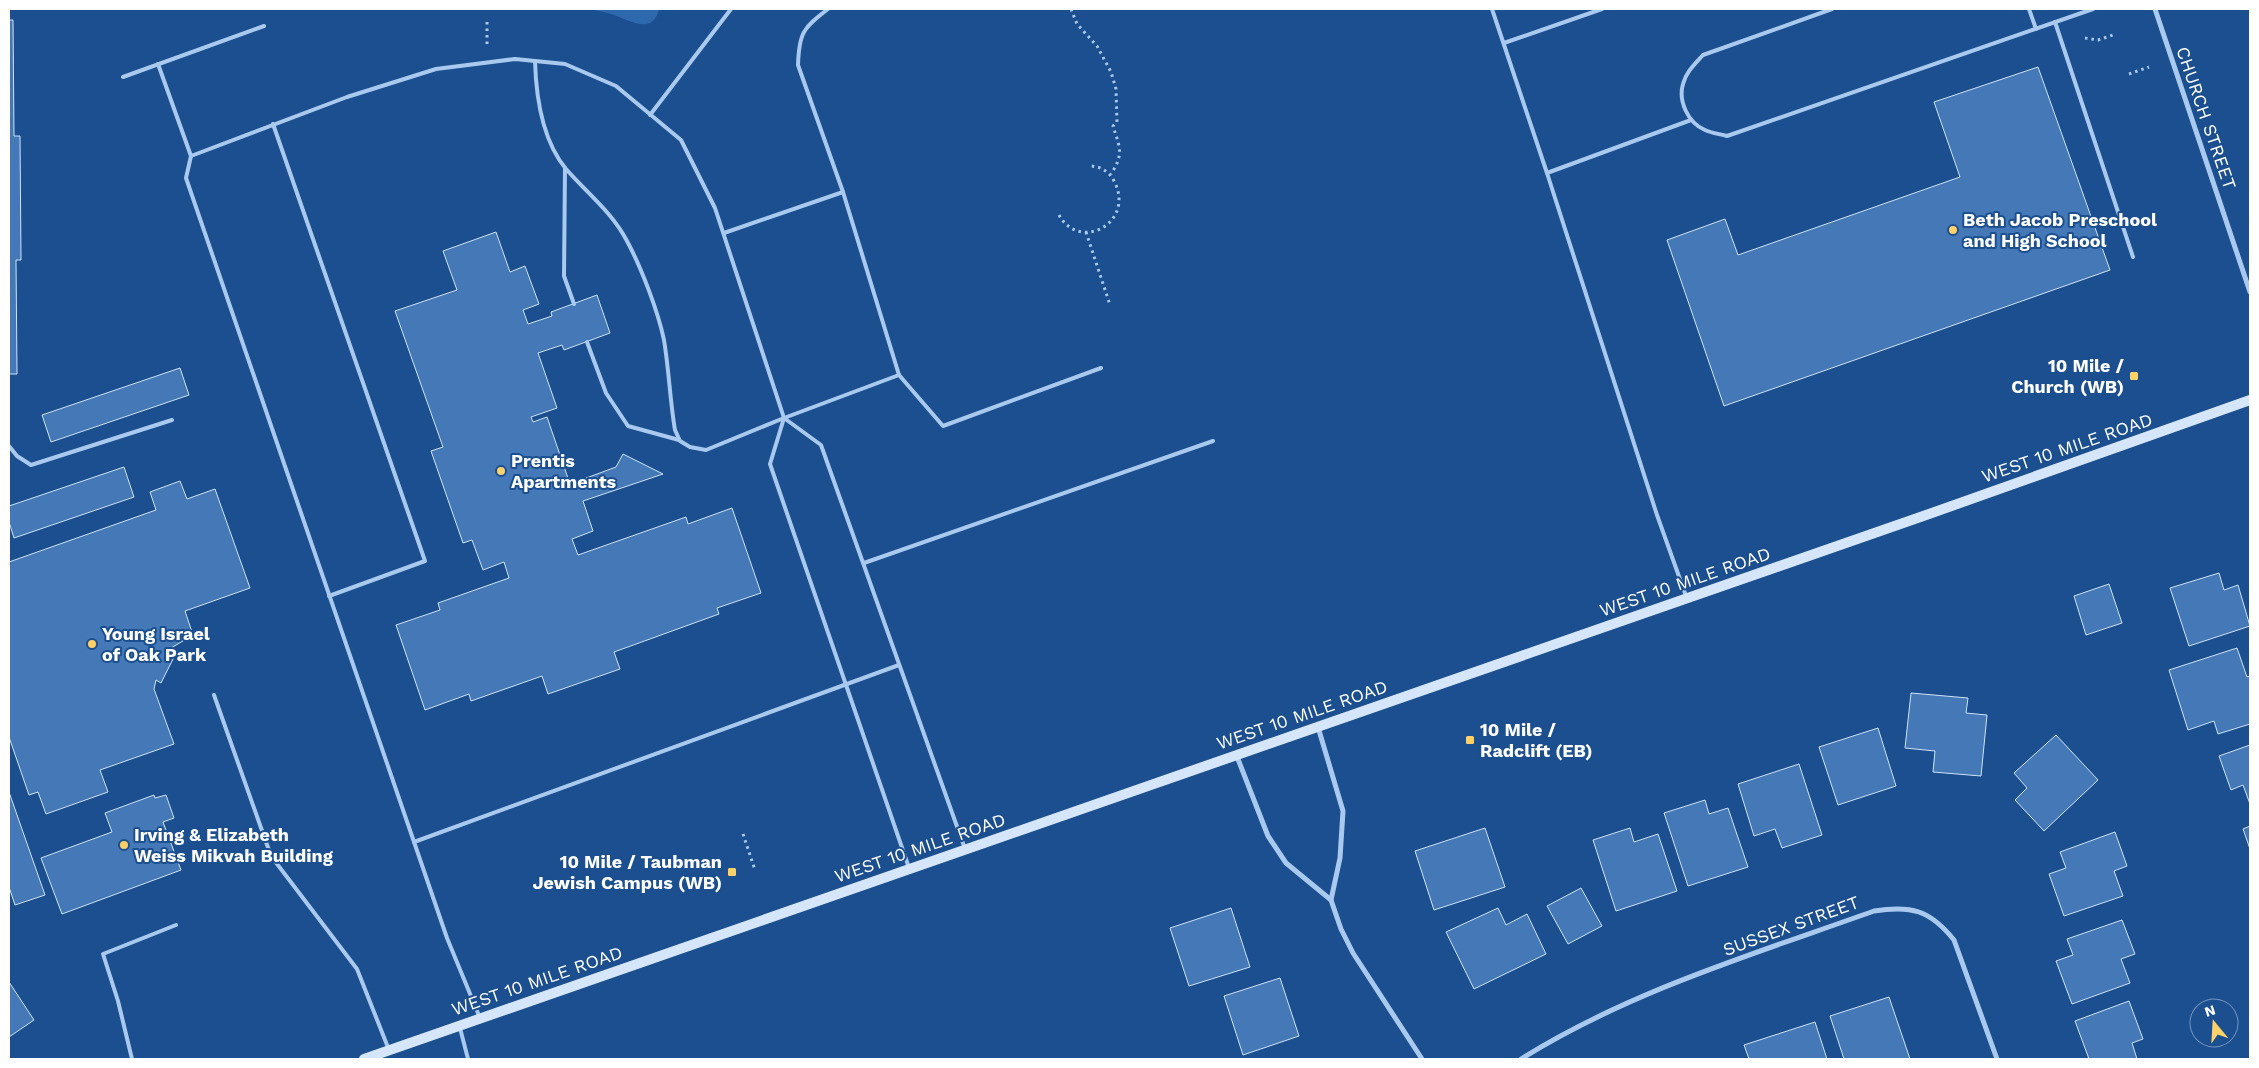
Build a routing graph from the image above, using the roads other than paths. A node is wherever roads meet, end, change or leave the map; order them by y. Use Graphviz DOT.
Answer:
graph roads {
  1 [pos="731,9"];
  2 [pos="828,9"];
  3 [pos="1492,9"];
  4 [pos="1602,9"];
  5 [pos="1832,9"];
  6 [pos="2029,9"];
  7 [pos="2093,9"];
  8 [pos="2155,9"];
  9 [pos="2055,22"];
  10 [pos="264,26"];
  11 [pos="2036,29"];
  12 [pos="1504,43"];
  13 [pos="535,61"];
  14 [pos="158,64"];
  15 [pos="123,77"];
  16 [pos="650,115"];
  17 [pos="1691,120"];
  18 [pos="274,124"];
  19 [pos="191,156"];
  20 [pos="565,168"];
  21 [pos="1547,173"];
  22 [pos="843,192"];
  23 [pos="724,233"];
  24 [pos="2133,258"];
  25 [pos="2250,292"];
  26 [pos="574,304"];
  27 [pos="587,342"];
  28 [pos="1101,368"];
  29 [pos="899,375"];
  30 [pos="2250,400"];
  31 [pos="784,418"];
  32 [pos="172,420"];
  33 [pos="680,441"];
  34 [pos="1213,441"];
  35 [pos="9,446"];
  36 [pos="864,563"];
  37 [pos="329,596"];
  38 [pos="1686,598"];
  39 [pos="900,665"];
  40 [pos="846,684"];
  41 [pos="214,695"];
  42 [pos="1318,726"];
  43 [pos="1236,754"];
  44 [pos="414,842"];
  45 [pos="965,850"];
  46 [pos="910,869"];
  47 [pos="1331,900"];
  48 [pos="176,925"];
  49 [pos="480,1018"];
  50 [pos="460,1026"];
  51 [pos="390,1050"];
  52 [pos="132,1059"];
  53 [pos="364,1059"];
  54 [pos="468,1059"];
  55 [pos="1422,1059"];
  56 [pos="1521,1059"];
  57 [pos="1997,1059"];
  1 -- 16 [label="lane"];
  2 -- 22 [label="lane"];
  3 -- 12 [label="lane"];
  4 -- 12 [label="lane"];
  5 -- 17 [label="lane"];
  6 -- 11 [label="lane"];
  7 -- 9 [label="lane"];
  8 -- 25 [label="street, CHURCH STREET"];
  9 -- 11 [label="lane"];
  9 -- 24 [label="lane"];
  10 -- 14 [label="lane"];
  11 -- 17 [label="lane"];
  12 -- 21 [label="lane"];
  13 -- 16 [label="lane"];
  13 -- 18 [label="lane"];
  13 -- 20 [label="lane"];
  14 -- 15 [label="lane"];
  14 -- 19 [label="lane"];
  16 -- 23 [label="lane"];
  17 -- 21 [label="lane"];
  18 -- 19 [label="lane"];
  18 -- 37 [label="lane"];
  19 -- 37 [label="lane"];
  20 -- 26 [label="lane"];
  20 -- 33 [label="lane"];
  21 -- 38 [label="lane"];
  22 -- 23 [label="lane"];
  22 -- 29 [label="lane"];
  23 -- 31 [label="lane"];
  27 -- 33 [label="lane"];
  28 -- 29 [label="lane"];
  29 -- 31 [label="lane"];
  30 -- 38 [label="main road, WEST 10 MILE ROAD"];
  31 -- 33 [label="lane"];
  31 -- 36 [label="lane"];
  31 -- 40 [label="lane"];
  32 -- 35 [label="lane"];
  34 -- 36 [label="lane"];
  36 -- 39 [label="lane"];
  37 -- 44 [label="lane"];
  38 -- 42 [label="main road, WEST 10 MILE ROAD"];
  39 -- 40 [label="lane"];
  39 -- 45 [label="lane"];
  40 -- 44 [label="lane"];
  40 -- 46 [label="lane"];
  41 -- 51 [label="lane"];
  42 -- 43 [label="main road, WEST 10 MILE ROAD"];
  42 -- 47 [label="street"];
  43 -- 45 [label="main road, WEST 10 MILE ROAD"];
  43 -- 47 [label="street"];
  44 -- 49 [label="lane"];
  45 -- 46 [label="main road, WEST 10 MILE ROAD"];
  46 -- 49 [label="main road, WEST 10 MILE ROAD"];
  47 -- 55 [label="street"];
  48 -- 52 [label="lane"];
  49 -- 50 [label="main road, WEST 10 MILE ROAD"];
  50 -- 51 [label="main road, WEST 10 MILE ROAD"];
  50 -- 54 [label="lane"];
  51 -- 53 [label="main road, WEST 10 MILE ROAD"];
  56 -- 57 [label="street, SUSSEX STREET"];
}
